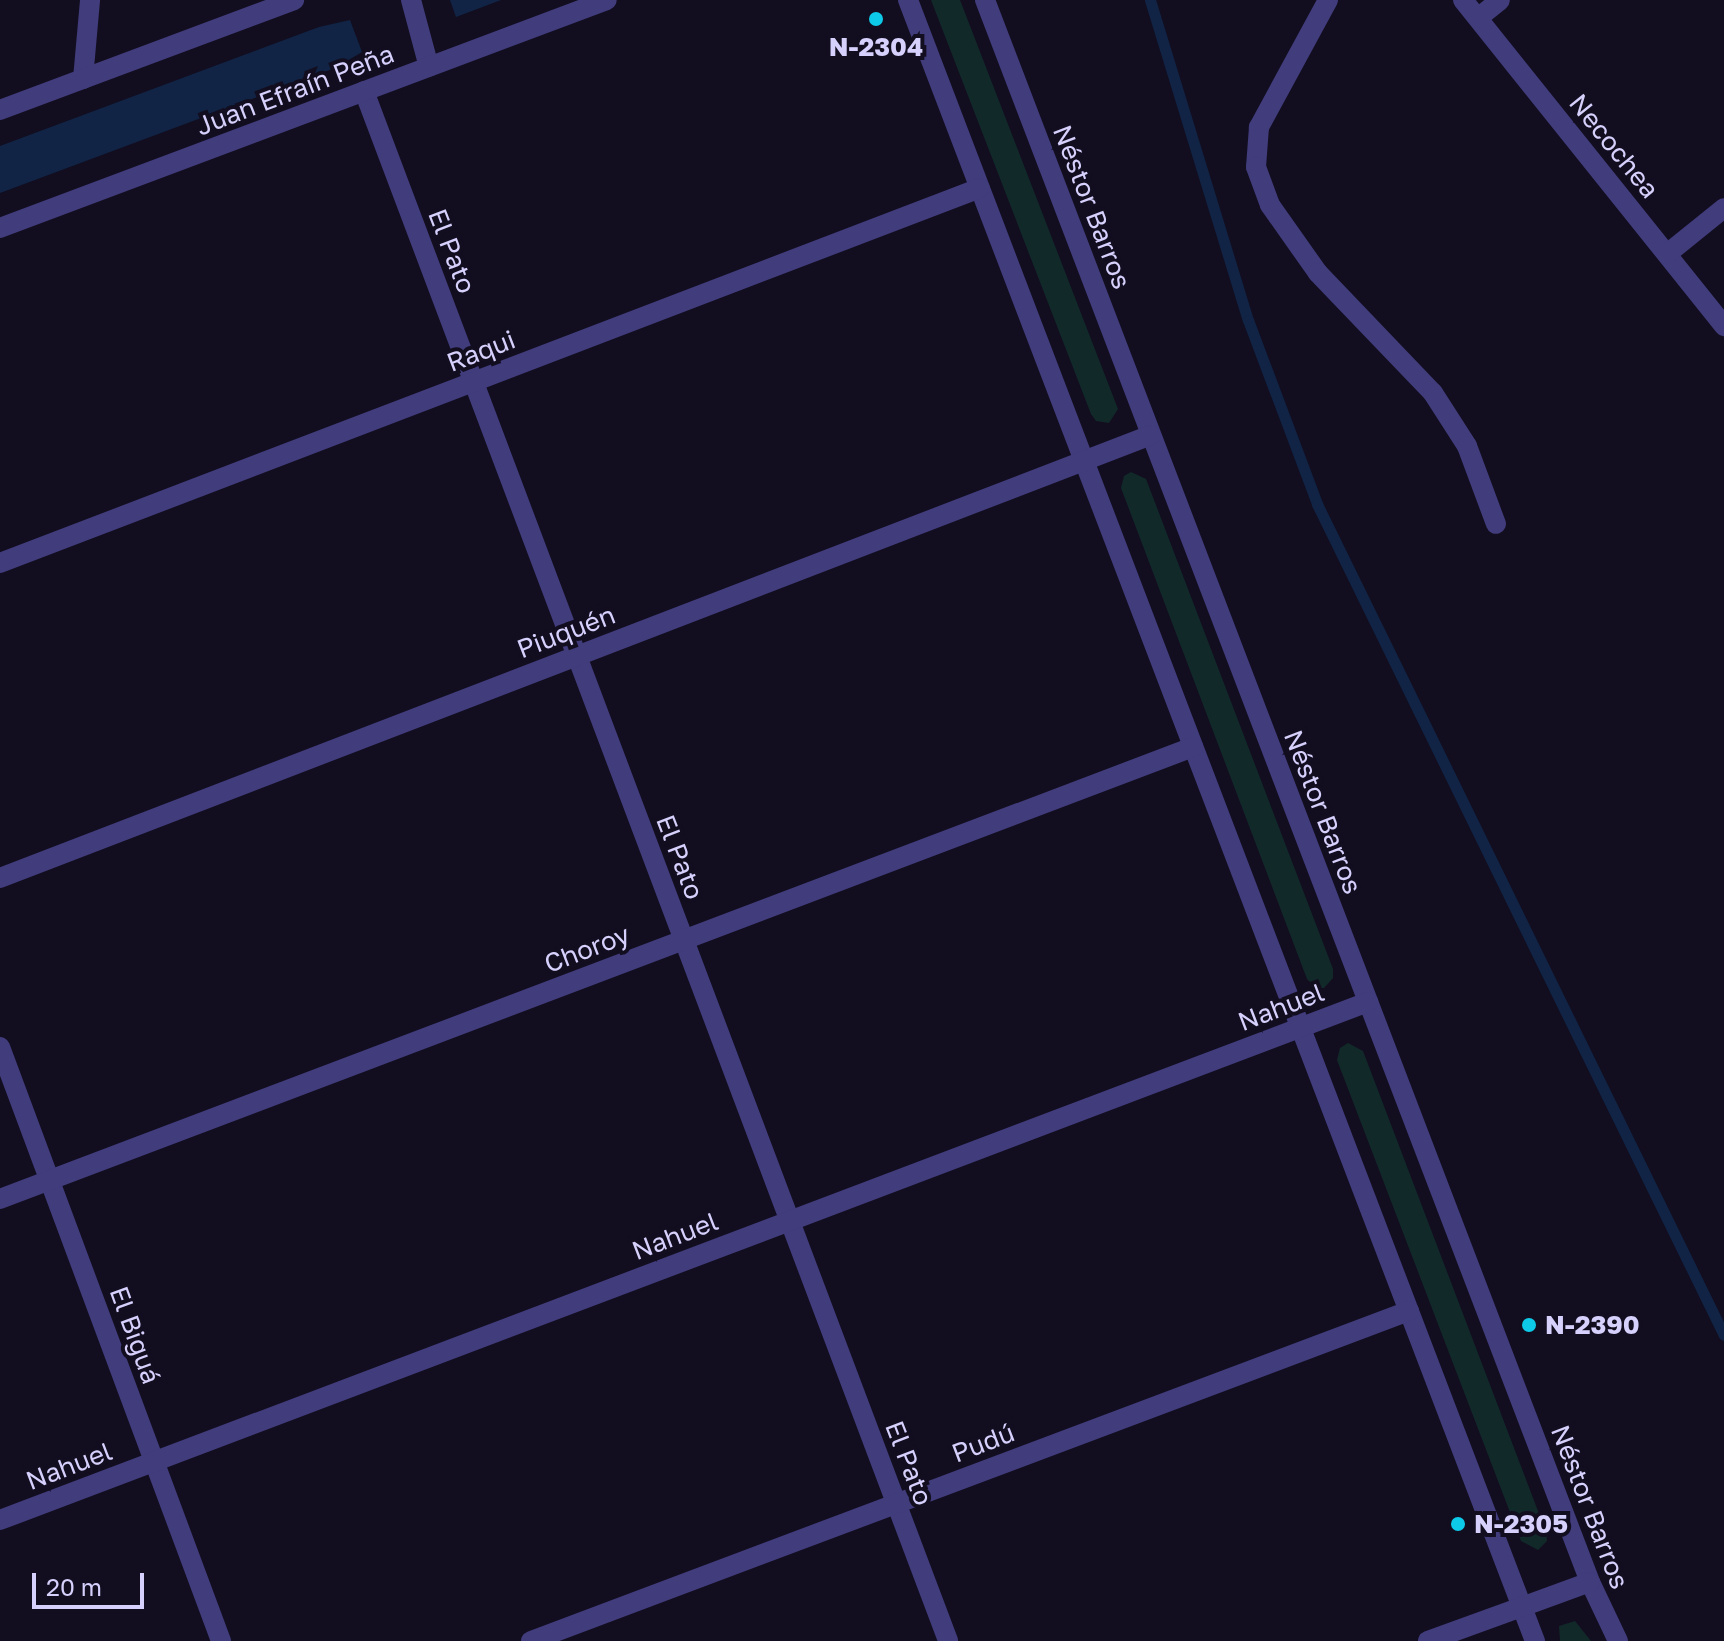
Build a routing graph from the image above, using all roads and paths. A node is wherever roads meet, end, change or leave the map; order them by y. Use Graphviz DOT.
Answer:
graph roads {
  1 [pos="90,0"];
  2 [pos="294,0"];
  3 [pos="411,0"];
  4 [pos="607,0"];
  5 [pos="908,0"];
  6 [pos="985,0"];
  7 [pos="1328,0"];
  8 [pos="1463,0"];
  9 [pos="1500,0"];
  10 [pos="1478,18"];
  11 [pos="429,67"];
  12 [pos="83,79"];
  13 [pos="364,91"];
  14 [pos="0,110"];
  15 [pos="980,188"];
  16 [pos="1724,208"];
  17 [pos="0,228"];
  18 [pos="1667,254"];
  19 [pos="1724,326"];
  20 [pos="473,381"];
  21 [pos="1151,435"];
  22 [pos="1084,461"];
  23 [pos="1496,524"];
  24 [pos="0,563"];
  25 [pos="577,656"];
  26 [pos="1193,747"];
  27 [pos="0,878"];
  28 [pos="684,940"];
  29 [pos="1368,1002"];
  30 [pos="1301,1028"];
  31 [pos="0,1047"];
  32 [pos="50,1180"];
  33 [pos="0,1199"];
  34 [pos="790,1221"];
  35 [pos="1409,1311"];
  36 [pos="154,1461"];
  37 [pos="896,1503"];
  38 [pos="0,1520"];
  39 [pos="1590,1582"];
  40 [pos="1522,1606"];
  41 [pos="221,1641"];
  42 [pos="531,1641"];
  43 [pos="948,1641"];
  44 [pos="1428,1641"];
  45 [pos="1535,1641"];
  46 [pos="1618,1641"];
  1 -- 12 [label="street"];
  2 -- 12 [label="street"];
  3 -- 11 [label="street"];
  4 -- 11 [label="street, Juan Efraín Peña"];
  5 -- 15 [label="street"];
  6 -- 21 [label="street, Néstor Barros"];
  7 -- 23 [label="street"];
  8 -- 10 [label="street, Necochea"];
  9 -- 10 [label="street"];
  10 -- 18 [label="street, Necochea"];
  11 -- 13 [label="street, Juan Efraín Peña"];
  12 -- 14 [label="street"];
  13 -- 17 [label="street, Juan Efraín Peña"];
  13 -- 20 [label="street, El Pato"];
  15 -- 20 [label="street, Raqui"];
  15 -- 22 [label="street"];
  16 -- 18 [label="street"];
  18 -- 19 [label="street, Necochea"];
  20 -- 24 [label="street, Raqui"];
  20 -- 25 [label="street, El Pato"];
  21 -- 22 [label="street, Piuquén"];
  21 -- 29 [label="street, Néstor Barros"];
  22 -- 25 [label="street, Piuquén"];
  22 -- 26 [label="street"];
  25 -- 27 [label="street, Piuquén"];
  25 -- 28 [label="street, El Pato"];
  26 -- 28 [label="street, Choroy"];
  26 -- 30 [label="street"];
  28 -- 32 [label="street, Choroy"];
  28 -- 34 [label="street, El Pato"];
  29 -- 30 [label="street, Nahuel"];
  29 -- 39 [label="street, Néstor Barros"];
  30 -- 34 [label="street, Nahuel"];
  30 -- 35 [label="street"];
  31 -- 32 [label="street, El Biguá"];
  32 -- 33 [label="street, Choroy"];
  32 -- 36 [label="street, El Biguá"];
  34 -- 36 [label="street, Nahuel"];
  34 -- 37 [label="street, El Pato"];
  35 -- 37 [label="street, Pudú"];
  35 -- 40 [label="street"];
  36 -- 38 [label="street, Nahuel"];
  36 -- 41 [label="street, El Biguá"];
  37 -- 42 [label="street, Pudú"];
  37 -- 43 [label="street, El Pato"];
  39 -- 40 [label="street"];
  39 -- 46 [label="street, Néstor Barros"];
  40 -- 44 [label="street"];
  40 -- 45 [label="street"];
}
